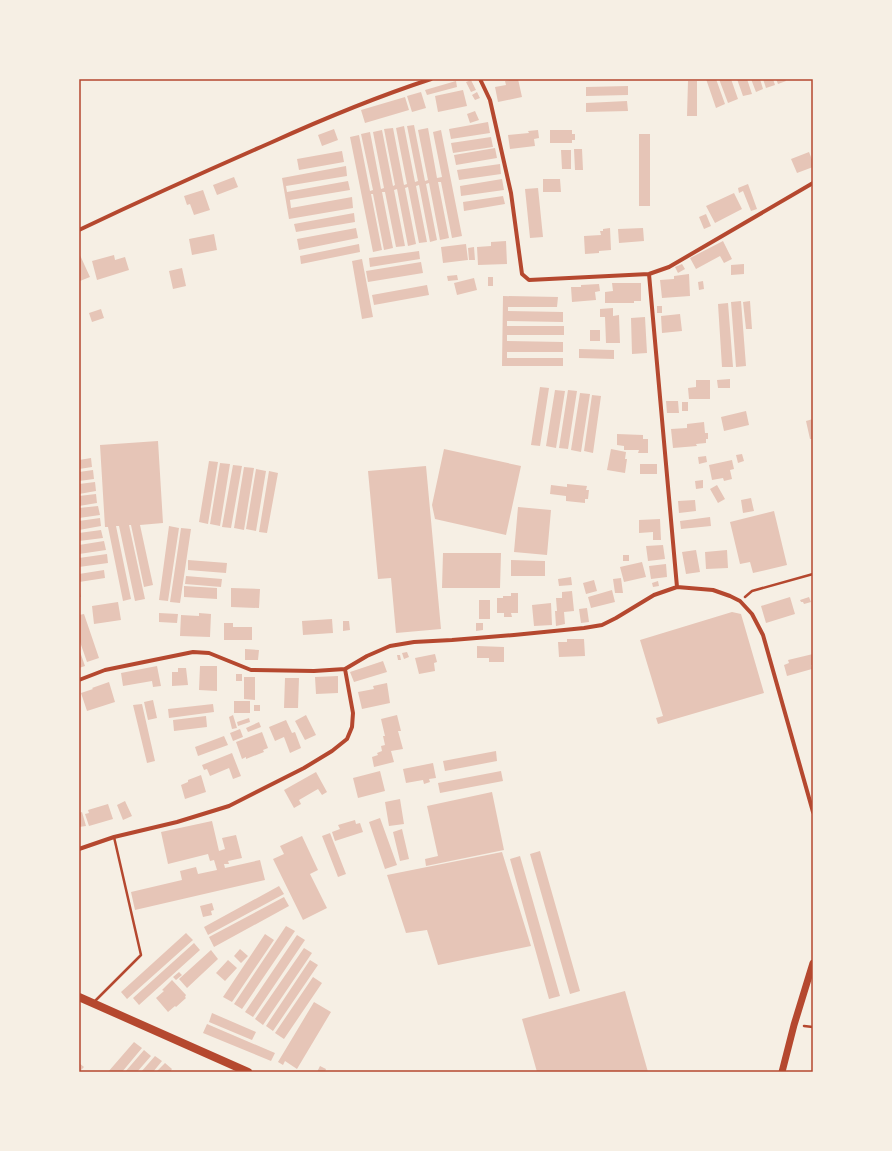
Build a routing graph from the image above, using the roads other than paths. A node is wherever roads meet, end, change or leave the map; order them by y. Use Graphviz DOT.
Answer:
graph roads {
  1 [pos="431,79"];
  2 [pos="480,79"];
  3 [pos="813,183"];
  4 [pos="79,230"];
  5 [pos="649,274"];
  6 [pos="677,586"];
  7 [pos="345,669"];
  8 [pos="79,680"];
  9 [pos="813,812"];
  10 [pos="114,837"];
  11 [pos="79,849"];
  12 [pos="813,963"];
  13 [pos="79,997"];
  14 [pos="92,1003"];
  15 [pos="248,1072"];
  16 [pos="782,1072"];
  1 -- 4 [label="street"];
  2 -- 5 [label="street"];
  3 -- 5 [label="street"];
  5 -- 6 [label="street"];
  6 -- 7 [label="street"];
  6 -- 9 [label="street"];
  7 -- 8 [label="street"];
  7 -- 10 [label="street"];
  10 -- 11 [label="street"];
  10 -- 14 [label="lane"];
  12 -- 16 [label="street"];
  13 -- 14 [label="main road"];
  14 -- 15 [label="main road"];
}
